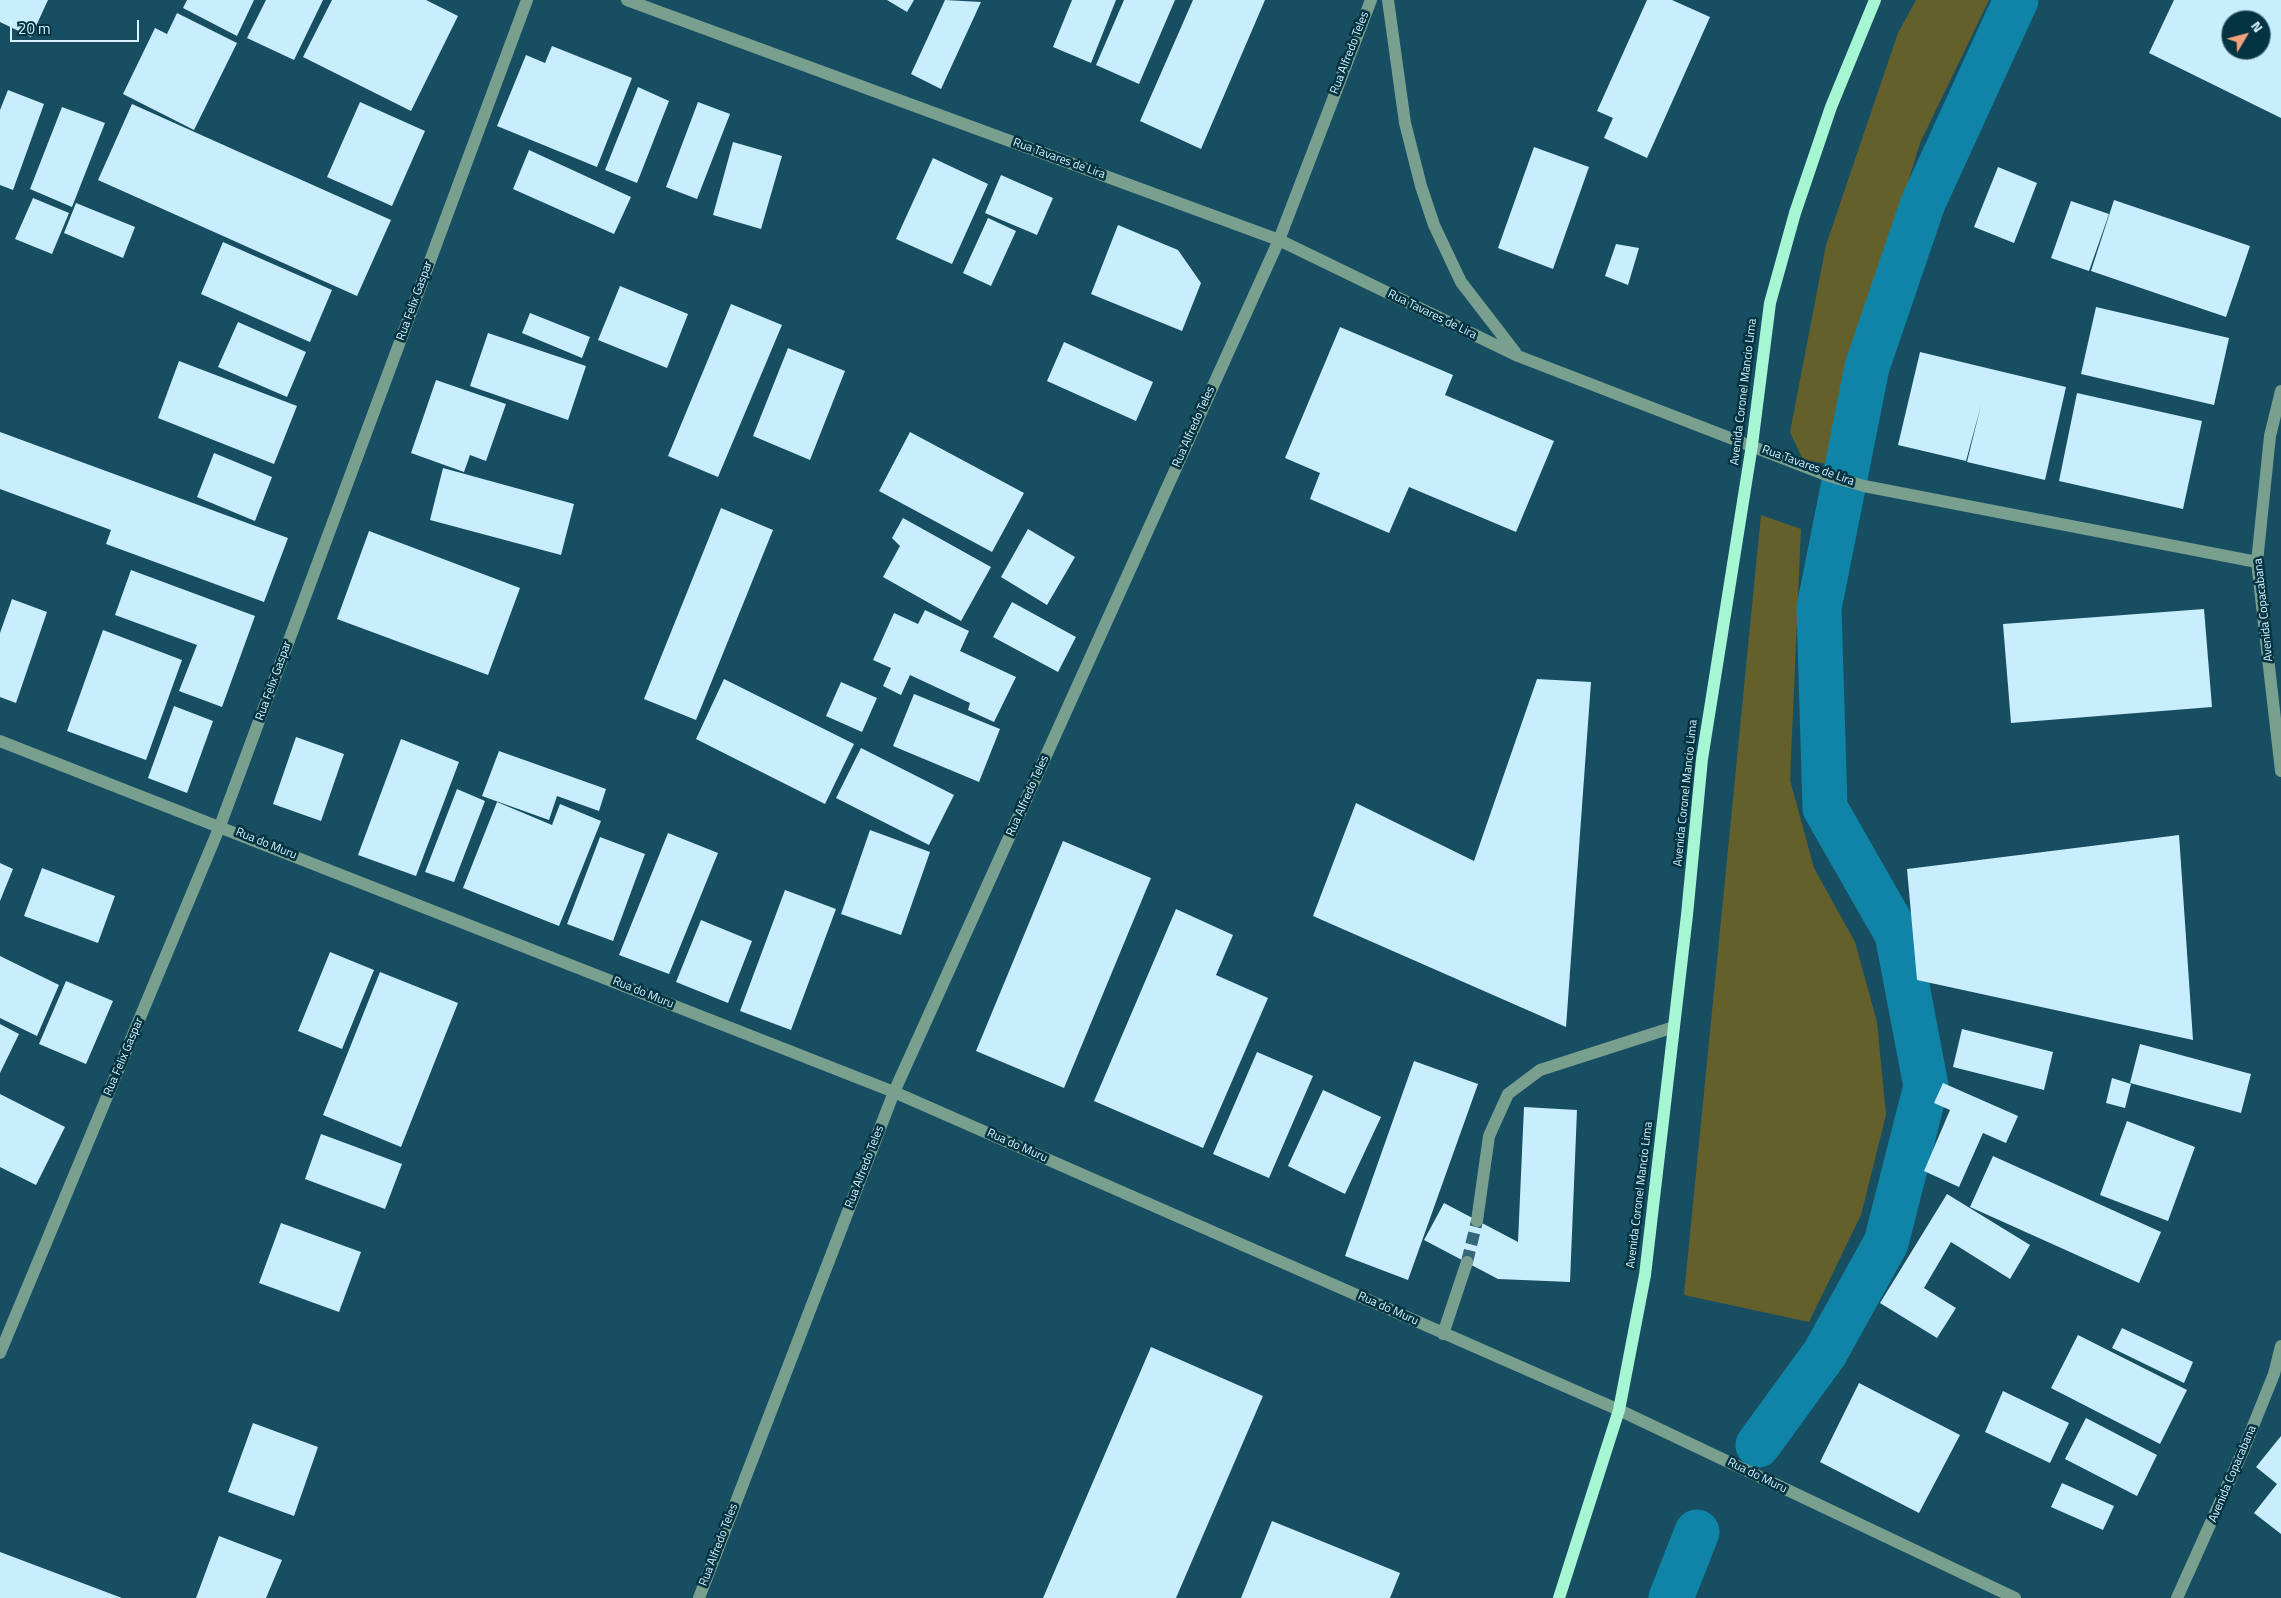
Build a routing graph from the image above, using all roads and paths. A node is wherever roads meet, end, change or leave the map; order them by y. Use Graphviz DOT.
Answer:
graph roads {
  1 [pos="527,0"];
  2 [pos="628,0"];
  3 [pos="1371,0"];
  4 [pos="1388,0"];
  5 [pos="1875,0"];
  6 [pos="1279,240"];
  7 [pos="1518,356"];
  8 [pos="2281,391"];
  9 [pos="1752,445"];
  10 [pos="2257,562"];
  11 [pos="0,740"];
  12 [pos="2281,771"];
  13 [pos="220,826"];
  14 [pos="1674,1027"];
  15 [pos="894,1092"];
  16 [pos="1477,1221"];
  17 [pos="1467,1262"];
  18 [pos="1443,1334"];
  19 [pos="2281,1346"];
  20 [pos="0,1353"];
  21 [pos="1619,1410"];
  22 [pos="699,1598"];
  23 [pos="1559,1598"];
  24 [pos="2015,1598"];
  25 [pos="2177,1598"];
  1 -- 13 [label="street, Rua Felix Gaspar"];
  2 -- 6 [label="street, Rua Tavares de Lira"];
  3 -- 6 [label="street, Rua Alfredo Teles"];
  4 -- 7 [label="street"];
  5 -- 9 [label="main road, Avenida Coronel Mancio Lima"];
  6 -- 7 [label="street, Rua Tavares de Lira"];
  6 -- 15 [label="street, Rua Alfredo Teles"];
  7 -- 9 [label="street, Rua Tavares de Lira"];
  8 -- 10 [label="street, Avenida Copacabana"];
  9 -- 10 [label="street, Rua Tavares de Lira"];
  9 -- 14 [label="main road, Avenida Coronel Mancio Lima"];
  10 -- 12 [label="street, Avenida Copacabana"];
  11 -- 13 [label="street, Rua do Muru"];
  13 -- 15 [label="street, Rua do Muru"];
  13 -- 20 [label="street, Rua Felix Gaspar"];
  14 -- 16 [label="street"];
  14 -- 21 [label="main road, Avenida Coronel Mancio Lima"];
  15 -- 18 [label="street, Rua do Muru"];
  15 -- 22 [label="street, Rua Alfredo Teles"];
  17 -- 18 [label="street"];
  18 -- 21 [label="street, Rua do Muru"];
  19 -- 25 [label="street, Avenida Copacabana"];
  21 -- 23 [label="main road, Avenida Coronel Mancio Lima"];
  21 -- 24 [label="street, Rua do Muru"];
}
